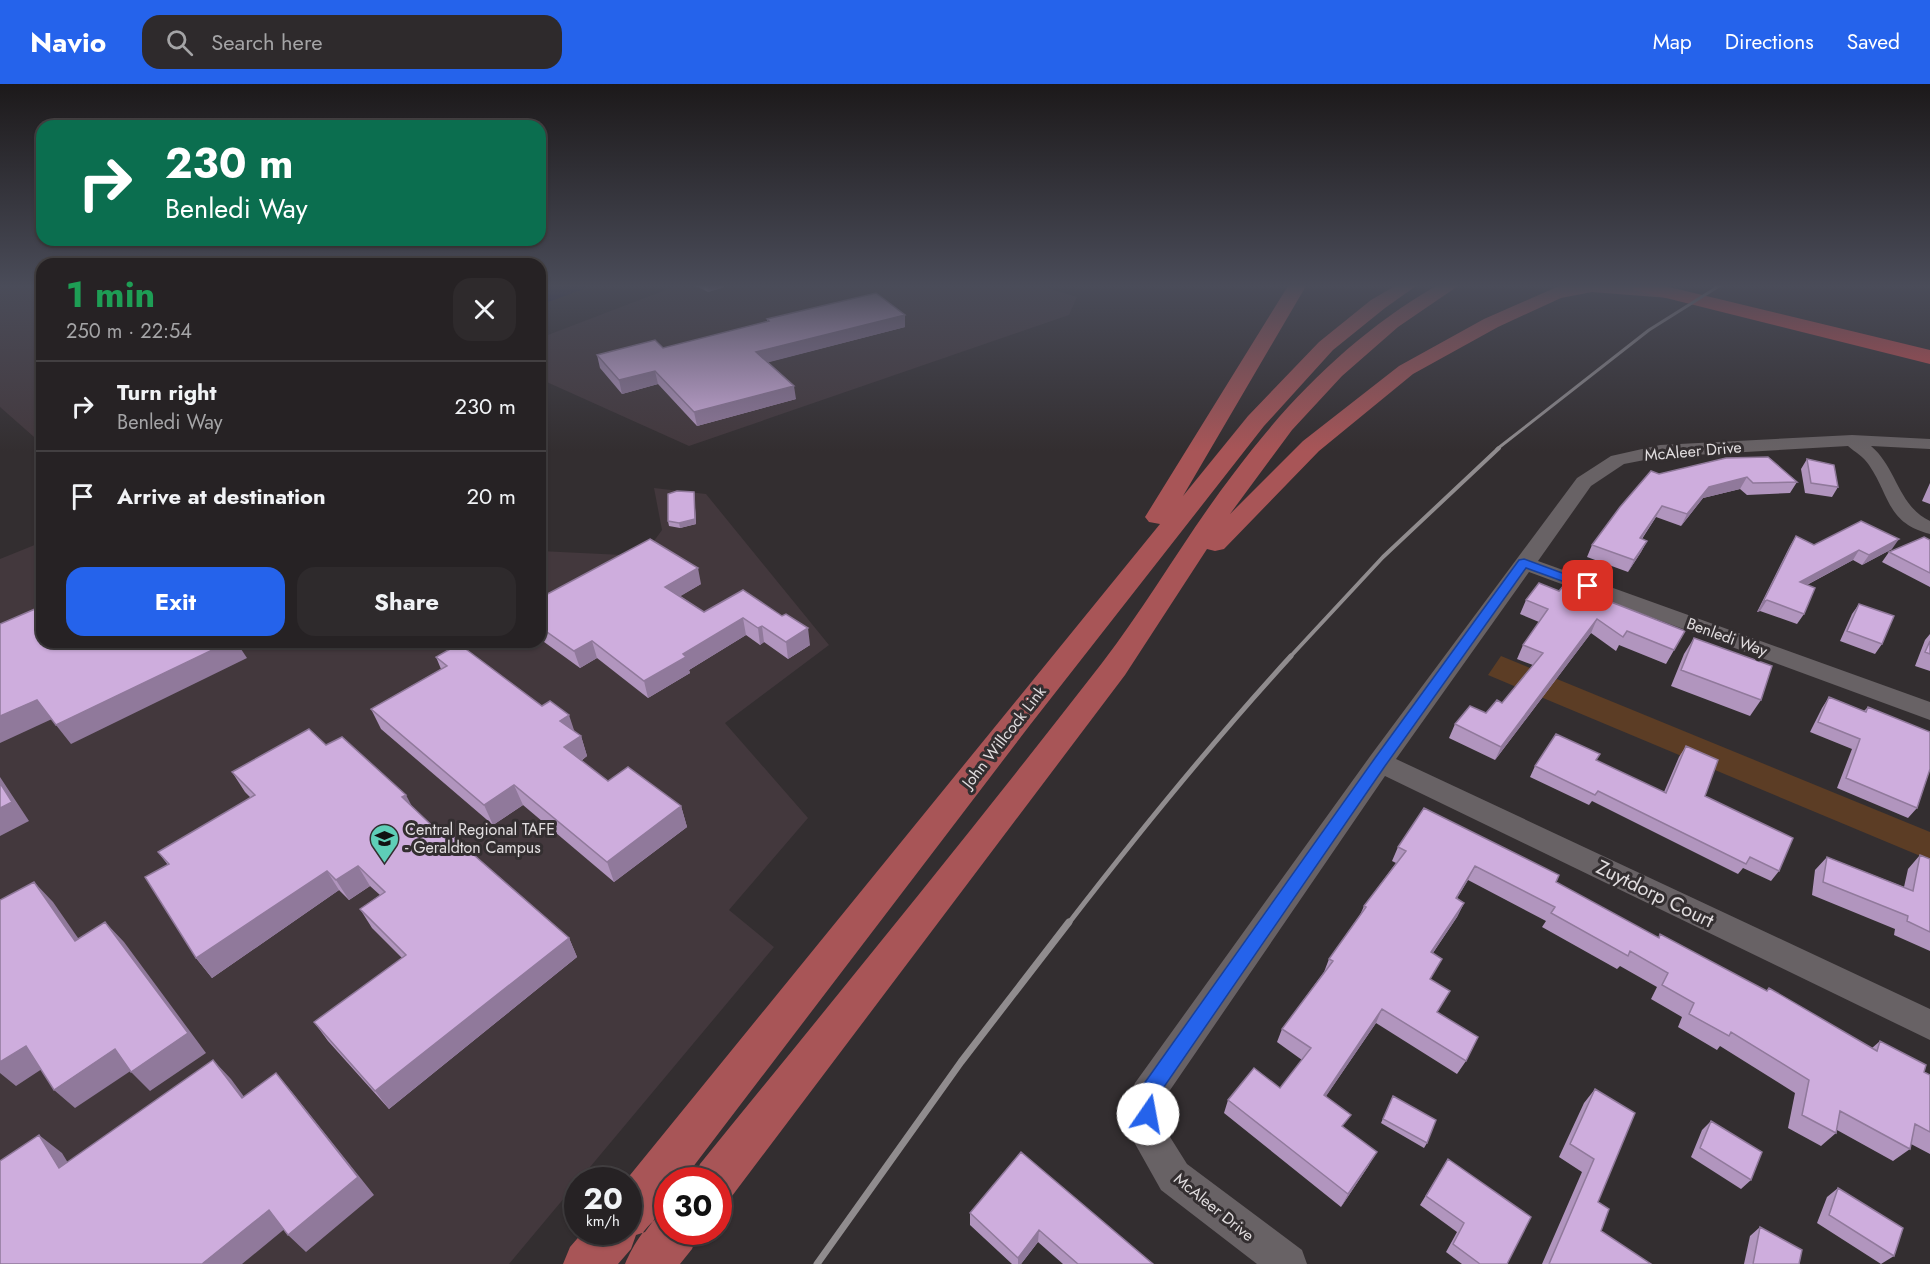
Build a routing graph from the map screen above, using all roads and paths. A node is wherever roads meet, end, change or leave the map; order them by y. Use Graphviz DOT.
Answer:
graph roads {
  1 [pos="1264,341"];
  2 [pos="1332,341"];
  3 [pos="1368,341"];
  4 [pos="1458,341"];
  5 [pos="1871,341"];
  6 [pos="1911,341"];
  7 [pos="1930,345"];
  8 [pos="1930,357"];
  9 [pos="1852,440"];
  10 [pos="1930,444"];
  11 [pos="1930,528"];
  12 [pos="1524,563"];
  13 [pos="1117,664"];
  14 [pos="1930,711"];
  15 [pos="1019,717"];
  16 [pos="1380,762"];
  17 [pos="1930,1025"];
  18 [pos="726,1167"];
  19 [pos="642,1197"];
  20 [pos="603,1245"];
  21 [pos="665,1245"];
  22 [pos="587,1264"];
  23 [pos="650,1264"];
  24 [pos="1288,1264"];
  1 -- 15 [label="main road"];
  2 -- 15 [label="main road, John Willcock Link"];
  3 -- 13 [label="main road"];
  4 -- 13 [label="main road"];
  5 -- 8 [label="highway"];
  6 -- 7 [label="highway"];
  9 -- 10 [label="street, McAleer Drive"];
  9 -- 11 [label="street"];
  9 -- 12 [label="street, McAleer Drive"];
  12 -- 14 [label="street, Benledi Way"];
  12 -- 16 [label="street, McAleer Drive"];
  13 -- 18 [label="main road"];
  15 -- 19 [label="main road, John Willcock Link"];
  16 -- 17 [label="street, Zuytdorp Court"];
  16 -- 24 [label="street, McAleer Drive"];
  20 -- 22 [label="main road"];
  21 -- 23 [label="main road"];
}
